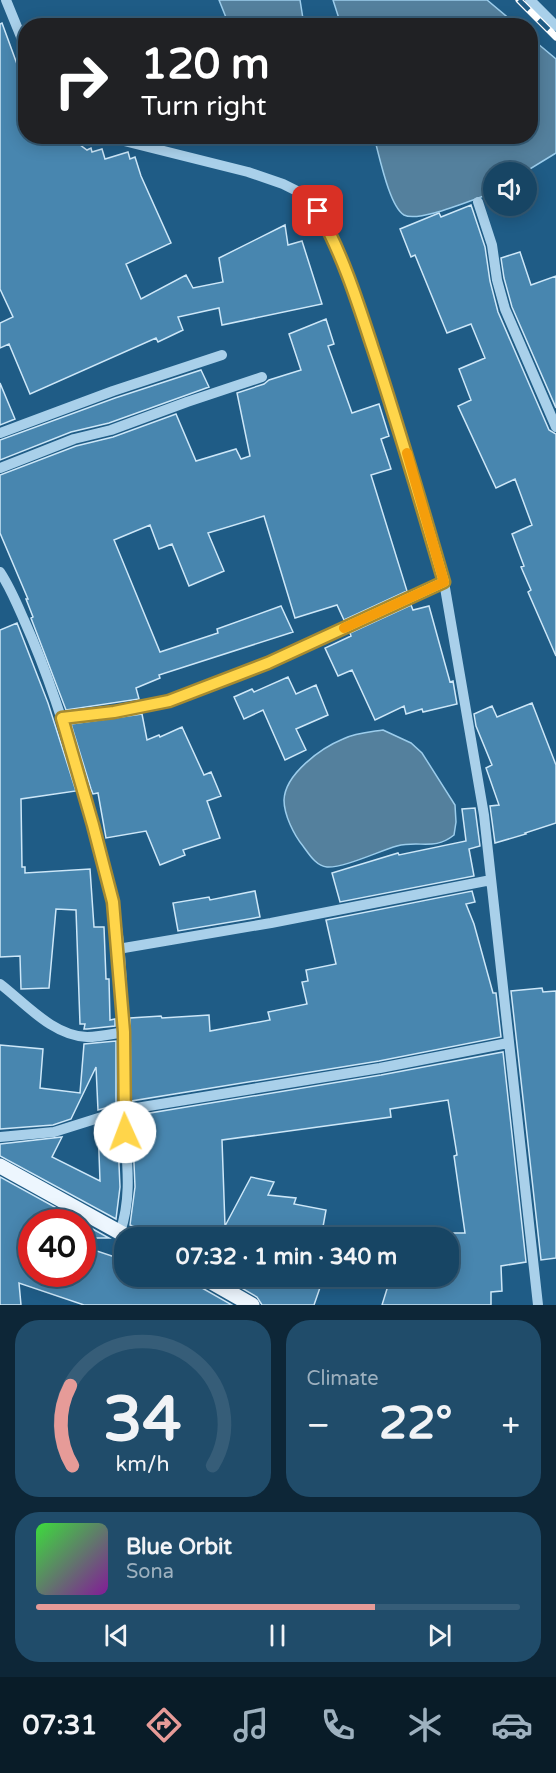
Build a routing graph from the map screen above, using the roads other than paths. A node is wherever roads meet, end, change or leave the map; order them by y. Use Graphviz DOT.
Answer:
graph roads {
  1 [pos="6,0"];
  2 [pos="530,0"];
  3 [pos="556,26"];
  4 [pos="18,29"];
  5 [pos="136,144"];
  6 [pos="478,202"];
  7 [pos="222,355"];
  8 [pos="262,377"];
  9 [pos="556,427"];
  10 [pos="0,433"];
  11 [pos="0,468"];
  12 [pos="0,572"];
  13 [pos="444,582"];
  14 [pos="62,718"];
  15 [pos="491,880"];
  16 [pos="118,949"];
  17 [pos="0,984"];
  18 [pos="124,1032"];
  19 [pos="508,1043"];
  20 [pos="124,1110"];
  21 [pos="0,1137"];
  22 [pos="0,1166"];
  23 [pos="125,1227"];
  24 [pos="114,1228"];
  25 [pos="220,1287"];
  26 [pos="252,1305"];
  27 [pos="538,1305"];
  1 -- 4 [label="street"];
  2 -- 3 [label="street"];
  5 -- 13 [label="street"];
  6 -- 9 [label="street"];
  7 -- 10 [label="street"];
  8 -- 11 [label="street"];
  12 -- 14 [label="street"];
  13 -- 14 [label="street"];
  13 -- 15 [label="street"];
  14 -- 16 [label="street"];
  15 -- 16 [label="street"];
  15 -- 19 [label="street"];
  16 -- 18 [label="street"];
  17 -- 18 [label="street"];
  18 -- 20 [label="street"];
  19 -- 20 [label="street"];
  19 -- 27 [label="street"];
  20 -- 21 [label="street"];
  20 -- 23 [label="street"];
  22 -- 24 [label="main road"];
  25 -- 26 [label="main road"];
}
